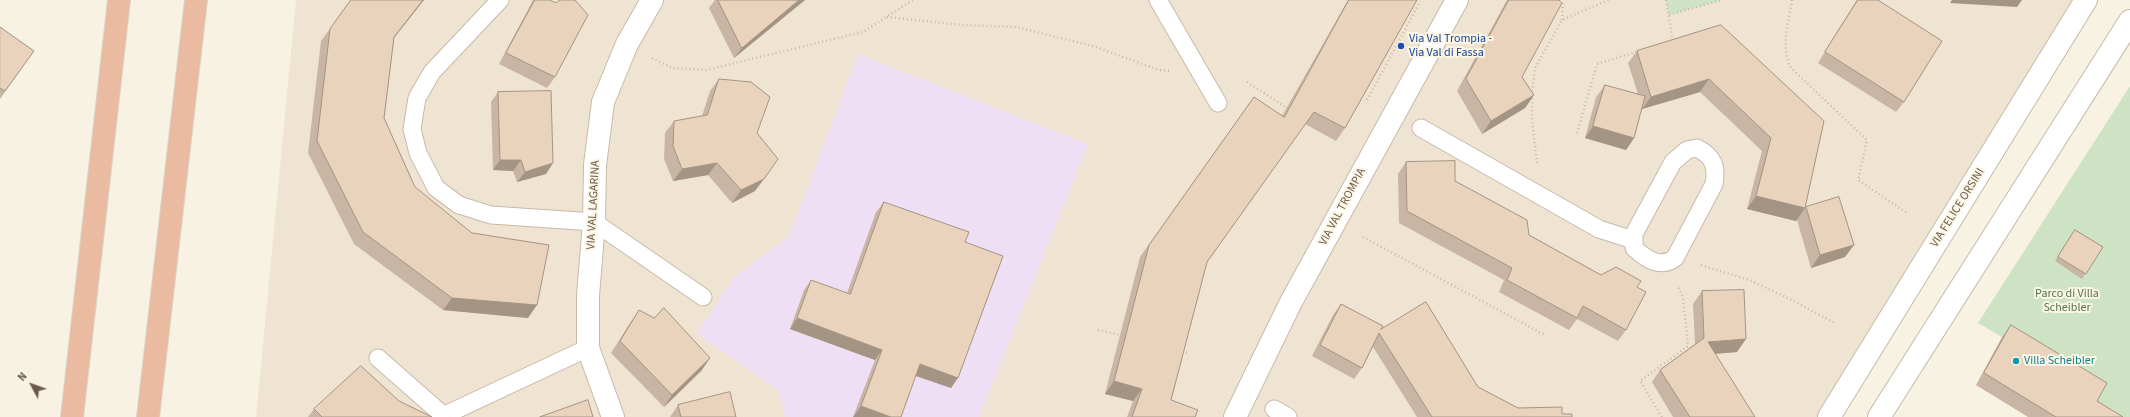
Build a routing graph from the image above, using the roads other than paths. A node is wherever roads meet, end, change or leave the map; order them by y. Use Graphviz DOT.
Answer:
graph roads {
  1 [pos="119,0"];
  2 [pos="196,0"];
  3 [pos="500,0"];
  4 [pos="652,0"];
  5 [pos="1158,0"];
  6 [pos="1457,0"];
  7 [pos="2086,0"];
  8 [pos="2130,21"];
  9 [pos="1218,103"];
  10 [pos="1421,128"];
  11 [pos="594,222"];
  12 [pos="1633,240"];
  13 [pos="704,297"];
  14 [pos="588,348"];
  15 [pos="378,358"];
  16 [pos="445,416"];
  17 [pos="72,417"];
  18 [pos="148,417"];
  19 [pos="613,417"];
  20 [pos="1235,417"];
  21 [pos="1829,417"];
  22 [pos="1879,417"];
  1 -- 17 [label="highway"];
  2 -- 18 [label="highway"];
  3 -- 11 [label="lane"];
  4 -- 11 [label="street, VIA VAL LAGARINA"];
  5 -- 9 [label="lane"];
  6 -- 20 [label="street, VIA VAL TROMPIA"];
  7 -- 21 [label="street, VIA FELICE ORSINI"];
  8 -- 22 [label="street"];
  10 -- 12 [label="lane"];
  11 -- 13 [label="lane"];
  11 -- 14 [label="street, VIA VAL LAGARINA"];
  12 -- 12 [label="lane"];
  14 -- 16 [label="lane"];
  14 -- 19 [label="street, VIA VAL LAGARINA"];
  15 -- 16 [label="lane"];
}
